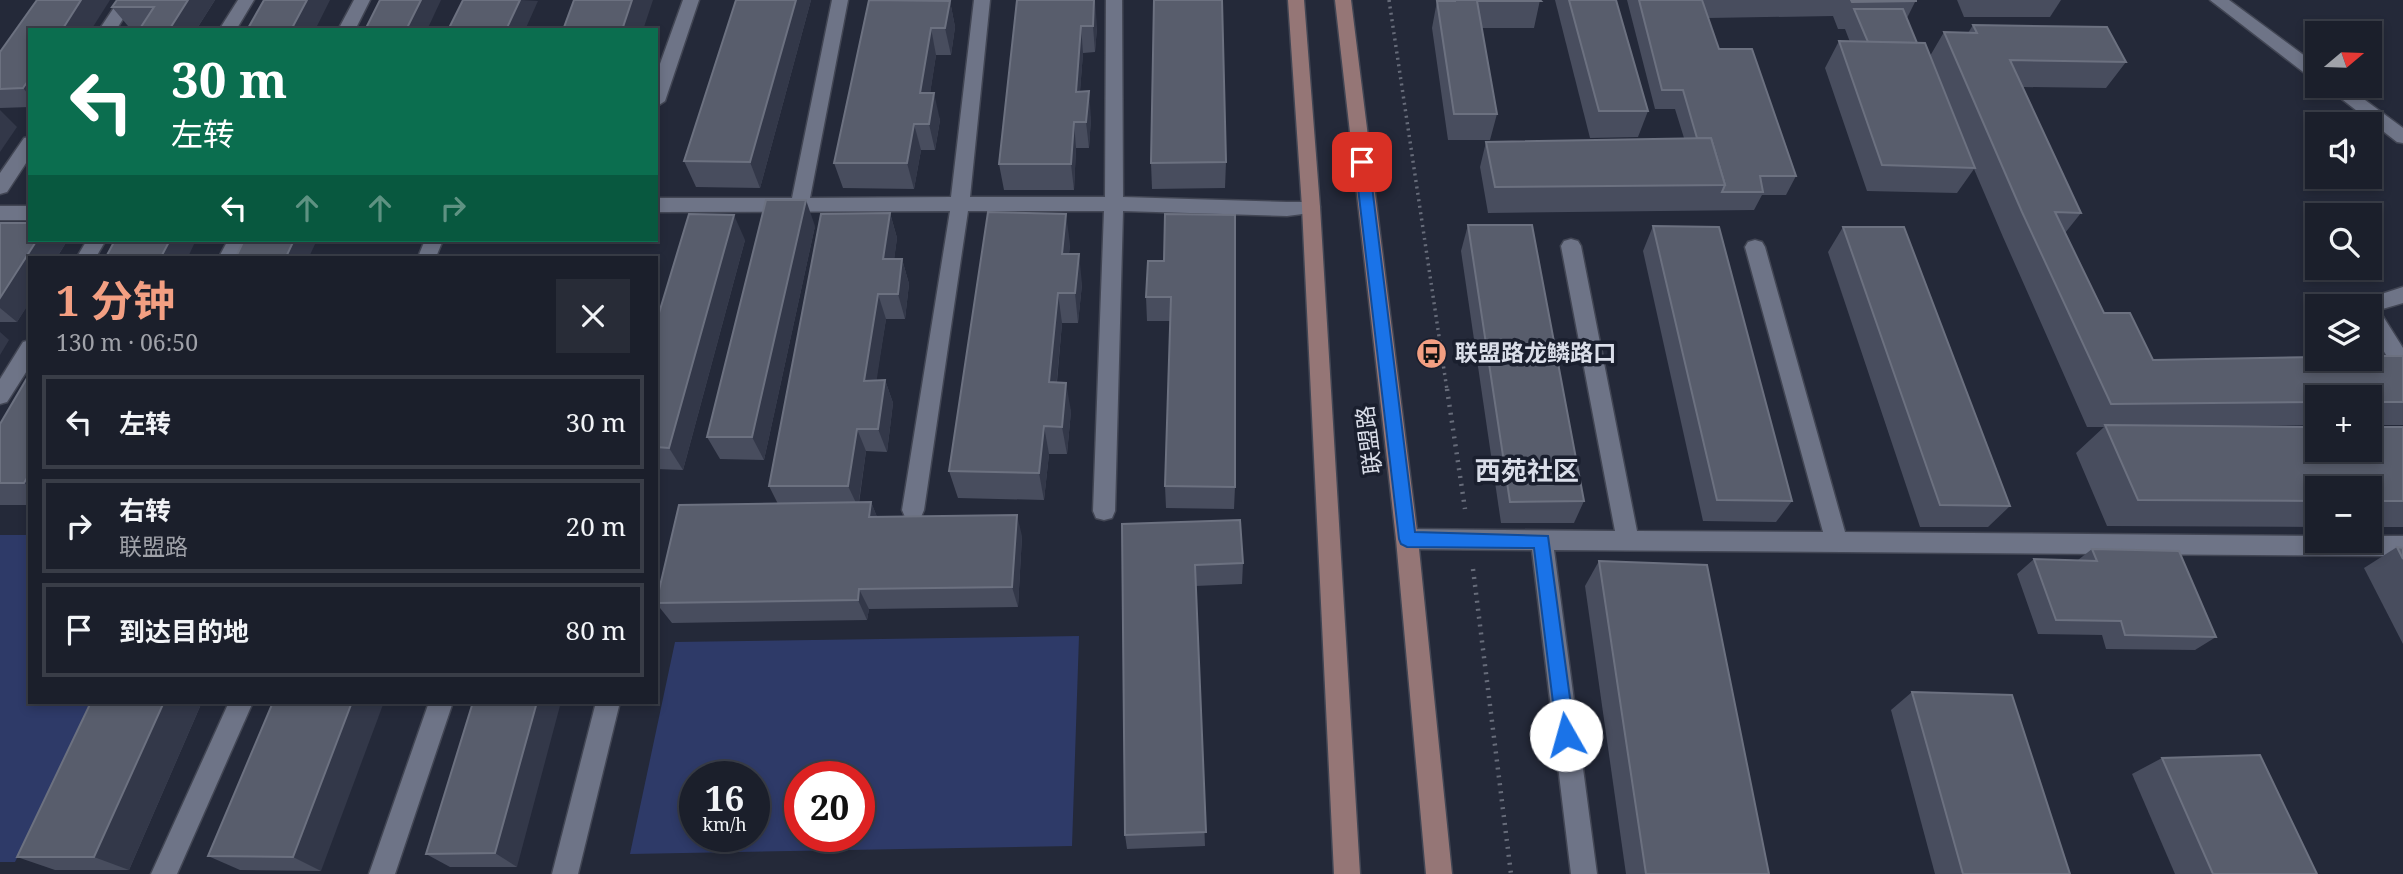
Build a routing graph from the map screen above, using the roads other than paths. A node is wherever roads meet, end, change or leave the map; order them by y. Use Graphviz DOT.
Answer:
graph roads {
  1 [pos="127,0"];
  2 [pos="246,0"];
  3 [pos="362,0"];
  4 [pos="691,0"];
  5 [pos="840,0"];
  6 [pos="982,0"];
  7 [pos="1114,0"];
  8 [pos="1296,0"];
  9 [pos="1343,0"];
  10 [pos="2218,0"];
  11 [pos="108,28"];
  12 [pos="229,28"];
  13 [pos="347,28"];
  14 [pos="2305,65"];
  15 [pos="658,96"];
  16 [pos="2349,98"];
  17 [pos="2403,137"];
  18 [pos="28,146"];
  19 [pos="0,187"];
  20 [pos="800,204"];
  21 [pos="960,204"];
  22 [pos="1114,204"];
  23 [pos="658,205"];
  24 [pos="1311,207"];
  25 [pos="0,213"];
  26 [pos="28,213"];
  27 [pos="1571,246"];
  28 [pos="1755,247"];
  29 [pos="2403,295"];
  30 [pos="2382,301"];
  31 [pos="2382,332"];
  32 [pos="28,351"];
  33 [pos="2403,365"];
  34 [pos="0,396"];
  35 [pos="913,510"];
  36 [pos="1104,511"];
  37 [pos="1407,539"];
  38 [pos="1542,541"];
  39 [pos="1628,542"];
  40 [pos="1838,543"];
  41 [pos="2403,546"];
  42 [pos="240,704"];
  43 [pos="440,704"];
  44 [pos="608,704"];
  45 [pos="164,874"];
  46 [pos="382,874"];
  47 [pos="565,874"];
  48 [pos="1347,874"];
  49 [pos="1439,874"];
  50 [pos="1584,874"];
  1 -- 11 [label="street"];
  2 -- 12 [label="street"];
  3 -- 13 [label="street"];
  4 -- 15 [label="street"];
  5 -- 20 [label="street"];
  6 -- 21 [label="street"];
  7 -- 22 [label="street"];
  8 -- 24 [label="main road, 联盟路"];
  9 -- 37 [label="main road, 联盟路"];
  10 -- 14 [label="street"];
  16 -- 17 [label="street"];
  18 -- 19 [label="street"];
  20 -- 21 [label="street"];
  20 -- 23 [label="street"];
  21 -- 22 [label="street"];
  21 -- 35 [label="street"];
  22 -- 24 [label="street"];
  22 -- 36 [label="street"];
  24 -- 48 [label="main road, 联盟路"];
  25 -- 26 [label="street"];
  27 -- 39 [label="street"];
  28 -- 40 [label="street"];
  29 -- 30 [label="street"];
  31 -- 33 [label="street"];
  32 -- 34 [label="street"];
  37 -- 38 [label="street"];
  37 -- 49 [label="main road, 联盟路"];
  38 -- 39 [label="street"];
  38 -- 50 [label="street"];
  39 -- 40 [label="street"];
  40 -- 41 [label="street"];
  42 -- 45 [label="street"];
  43 -- 46 [label="street"];
  44 -- 47 [label="street"];
}
